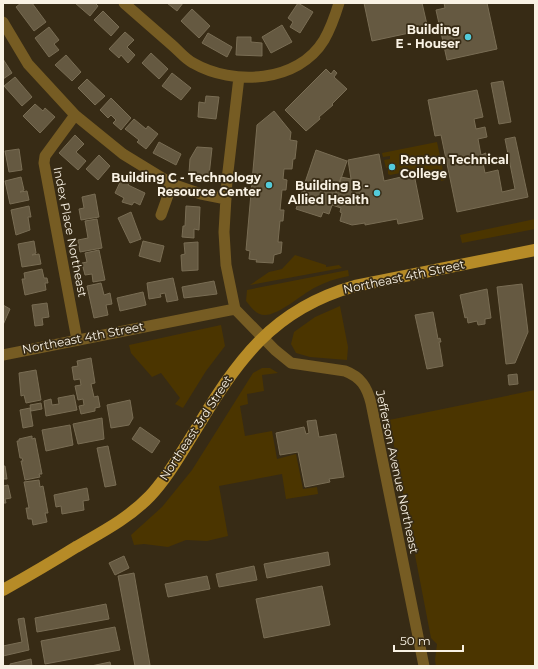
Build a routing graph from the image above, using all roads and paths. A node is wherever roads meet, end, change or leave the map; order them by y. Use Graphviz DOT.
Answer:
graph roads {
  1 [pos="124,3"];
  2 [pos="338,3"];
  3 [pos="3,22"];
  4 [pos="240,77"];
  5 [pos="75,115"];
  6 [pos="172,184"];
  7 [pos="226,199"];
  8 [pos="162,215"];
  9 [pos="535,250"];
  10 [pos="235,309"];
  11 [pos="263,337"];
  12 [pos="78,340"];
  13 [pos="3,355"];
  14 [pos="3,590"];
  15 [pos="424,666"];
  1 -- 4 [label="street"];
  2 -- 4 [label="street"];
  3 -- 5 [label="street"];
  4 -- 7 [label="street"];
  5 -- 6 [label="street"];
  5 -- 12 [label="street, Index Place Northeast"];
  6 -- 7 [label="street"];
  6 -- 8 [label="street"];
  7 -- 10 [label="street"];
  9 -- 11 [label="main road, Northeast 4th Street"];
  10 -- 11 [label="street, Jefferson Avenue Northeast"];
  10 -- 12 [label="street, Northeast 4th Street"];
  11 -- 14 [label="main road, Northeast 3rd Street"];
  11 -- 15 [label="street, Jefferson Avenue Northeast"];
  12 -- 13 [label="street, Northeast 4th Street"];
}
